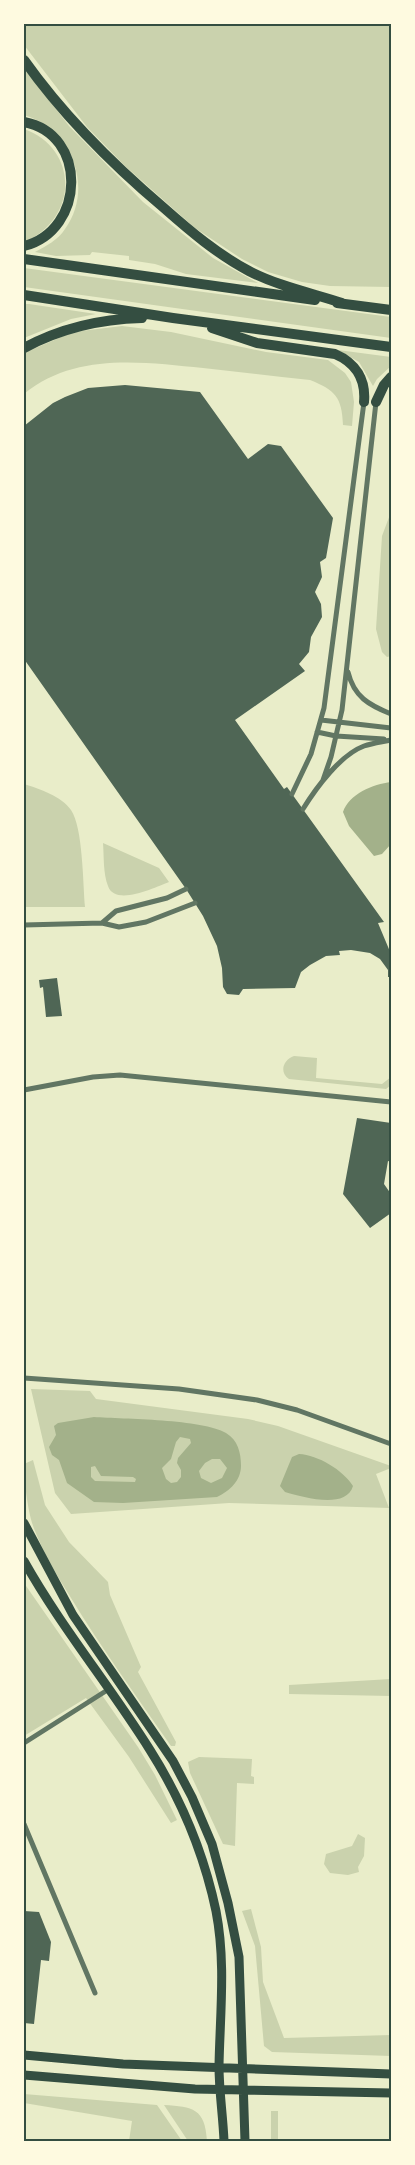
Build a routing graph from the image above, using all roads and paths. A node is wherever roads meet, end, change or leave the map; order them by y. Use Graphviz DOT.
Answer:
graph roads {
  1 [pos="24,60"];
  2 [pos="24,122"];
  3 [pos="24,246"];
  4 [pos="24,259"];
  5 [pos="24,295"];
  6 [pos="342,304"];
  7 [pos="391,310"];
  8 [pos="173,318"];
  9 [pos="192,321"];
  10 [pos="391,346"];
  11 [pos="24,348"];
  12 [pos="391,377"];
  13 [pos="364,402"];
  14 [pos="376,402"];
  15 [pos="347,669"];
  16 [pos="391,714"];
  17 [pos="321,720"];
  18 [pos="339,724"];
  19 [pos="391,728"];
  20 [pos="317,732"];
  21 [pos="336,736"];
  22 [pos="391,740"];
  23 [pos="323,780"];
  24 [pos="292,794"];
  25 [pos="303,809"];
  26 [pos="186,889"];
  27 [pos="195,903"];
  28 [pos="102,923"];
  29 [pos="24,925"];
  30 [pos="24,1090"];
  31 [pos="391,1102"];
  32 [pos="24,1378"];
  33 [pos="391,1444"];
  34 [pos="24,1523"];
  35 [pos="24,1561"];
  36 [pos="109,1689"];
  37 [pos="24,1743"];
  38 [pos="24,1824"];
  39 [pos="95,1993"];
  40 [pos="24,2055"];
  41 [pos="220,2067"];
  42 [pos="244,2068"];
  43 [pos="391,2074"];
  44 [pos="24,2075"];
  45 [pos="220,2090"];
  46 [pos="244,2090"];
  47 [pos="391,2093"];
  48 [pos="224,2141"];
  49 [pos="245,2141"];
  1 -- 6 [label="highway"];
  2 -- 3 [label="highway"];
  4 -- 6 [label="highway"];
  5 -- 8 [label="highway"];
  6 -- 7 [label="highway"];
  8 -- 9 [label="highway"];
  8 -- 11 [label="highway"];
  9 -- 10 [label="highway"];
  9 -- 13 [label="highway"];
  12 -- 14 [label="highway"];
  13 -- 17 [label="street"];
  14 -- 15 [label="street"];
  15 -- 16 [label="street"];
  15 -- 18 [label="street"];
  17 -- 18 [label="street"];
  17 -- 20 [label="street"];
  18 -- 19 [label="street"];
  18 -- 21 [label="street"];
  20 -- 21 [label="street"];
  20 -- 24 [label="street"];
  21 -- 22 [label="street"];
  21 -- 23 [label="street"];
  22 -- 23 [label="street"];
  23 -- 25 [label="street"];
  26 -- 28 [label="street"];
  27 -- 28 [label="street"];
  28 -- 29 [label="street"];
  30 -- 31 [label="street"];
  32 -- 33 [label="street"];
  34 -- 42 [label="main road"];
  35 -- 36 [label="main road"];
  36 -- 37 [label="street"];
  36 -- 41 [label="main road"];
  38 -- 39 [label="street"];
  40 -- 41 [label="main road"];
  41 -- 42 [label="main road"];
  41 -- 45 [label="main road"];
  42 -- 43 [label="main road"];
  42 -- 46 [label="main road"];
  44 -- 45 [label="main road"];
  45 -- 46 [label="main road"];
  45 -- 48 [label="main road"];
  46 -- 47 [label="main road"];
  46 -- 49 [label="main road"];
}
